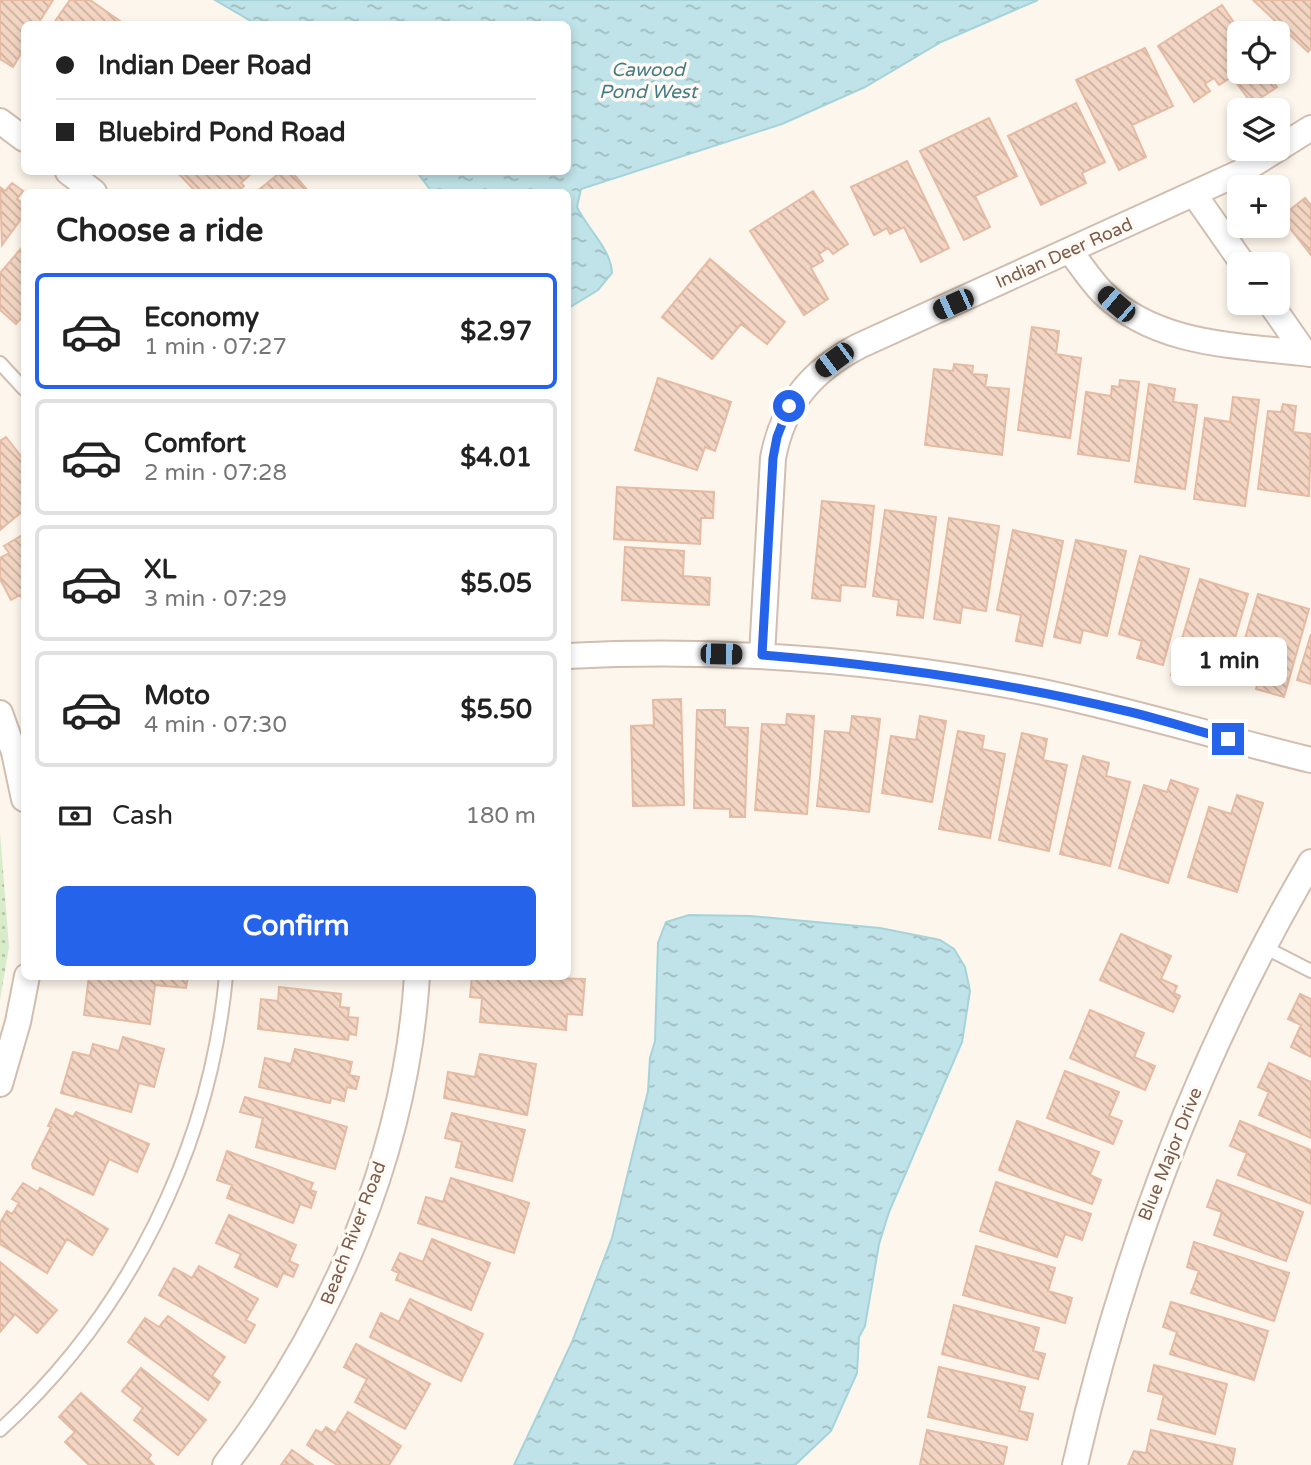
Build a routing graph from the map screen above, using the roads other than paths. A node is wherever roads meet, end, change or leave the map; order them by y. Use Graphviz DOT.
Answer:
graph roads {
  1 [pos="0,121"];
  2 [pos="1311,128"];
  3 [pos="21,137"];
  4 [pos="72,175"];
  5 [pos="90,189"];
  6 [pos="1194,194"];
  7 [pos="1070,251"];
  8 [pos="1235,252"];
  9 [pos="1279,315"];
  10 [pos="1308,354"];
  11 [pos="0,363"];
  12 [pos="21,385"];
  13 [pos="762,655"];
  14 [pos="571,656"];
  15 [pos="0,713"];
  16 [pos="19,751"];
  17 [pos="1311,760"];
  18 [pos="21,770"];
  19 [pos="1311,862"];
  20 [pos="1264,947"];
  21 [pos="1311,971"];
  22 [pos="26,980"];
  23 [pos="226,980"];
  24 [pos="417,980"];
  25 [pos="0,1084"];
  26 [pos="0,1430"];
  27 [pos="225,1465"];
  28 [pos="1075,1465"];
  1 -- 3 [label="street"];
  2 -- 6 [label="street, Indian Deer Road"];
  4 -- 5 [label="street"];
  6 -- 7 [label="street, Indian Deer Road"];
  6 -- 8 [label="street"];
  7 -- 10 [label="street"];
  7 -- 13 [label="street, Indian Deer Road"];
  9 -- 10 [label="street"];
  11 -- 12 [label="lane"];
  13 -- 14 [label="street"];
  13 -- 17 [label="street"];
  15 -- 16 [label="street"];
  16 -- 18 [label="street"];
  19 -- 20 [label="street, Blue Major Drive"];
  20 -- 21 [label="lane"];
  20 -- 28 [label="street, Blue Major Drive"];
  22 -- 25 [label="street"];
  23 -- 26 [label="lane"];
  24 -- 27 [label="street, Beach River Road"];
}
